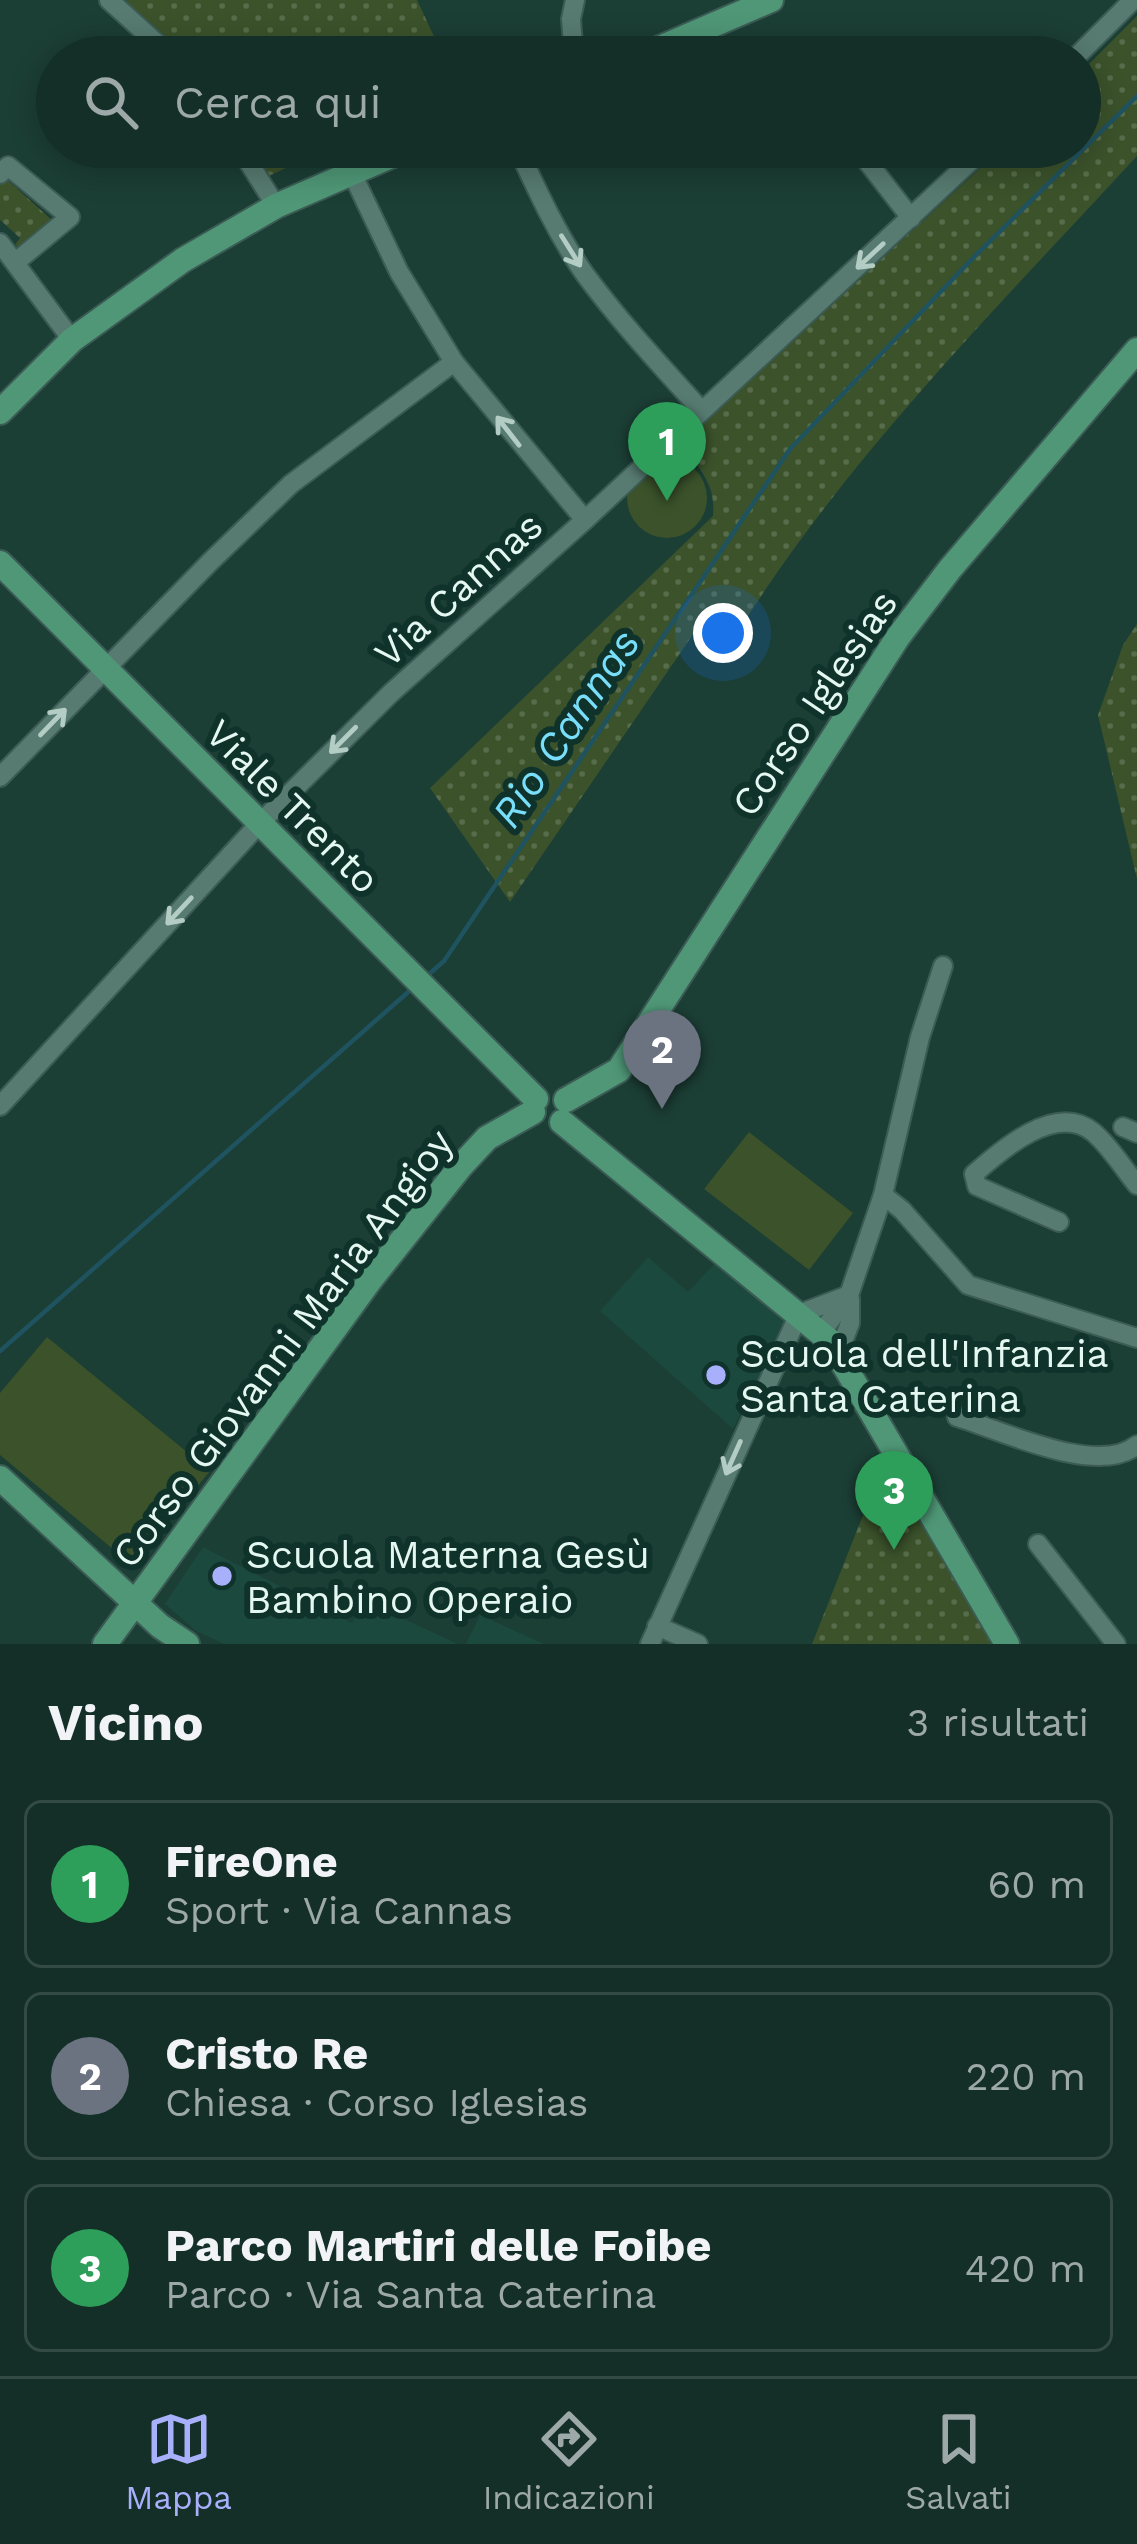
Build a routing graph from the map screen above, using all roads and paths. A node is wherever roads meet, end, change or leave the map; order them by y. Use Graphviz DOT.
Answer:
graph roads {
  1 [pos="109,0"];
  2 [pos="575,0"];
  3 [pos="771,0"];
  4 [pos="1132,0"];
  5 [pos="149,36"];
  6 [pos="572,36"];
  7 [pos="688,36"];
  8 [pos="1097,36"];
  9 [pos="3,167"];
  10 [pos="252,168"];
  11 [pos="359,168"];
  12 [pos="527,168"];
  13 [pos="872,168"];
  14 [pos="964,168"];
  15 [pos="351,171"];
  16 [pos="276,206"];
  17 [pos="911,218"];
  18 [pos="0,243"];
  19 [pos="17,261"];
  20 [pos="72,340"];
  21 [pos="1137,350"];
  22 [pos="454,362"];
  23 [pos="701,410"];
  24 [pos="0,412"];
  25 [pos="585,520"];
  26 [pos="0,563"];
  27 [pos="105,667"];
  28 [pos="0,777"];
  29 [pos="259,825"];
  30 [pos="943,966"];
  31 [pos="0,1106"];
  32 [pos="534,1106"];
  33 [pos="564,1111"];
  34 [pos="1137,1185"];
  35 [pos="883,1195"];
  36 [pos="1059,1222"];
  37 [pos="850,1295"];
  38 [pos="799,1314"];
  39 [pos="821,1333"];
  40 [pos="1135,1342"];
  41 [pos="839,1352"];
  42 [pos="957,1417"];
  43 [pos="1133,1456"];
  44 [pos="0,1478"];
  45 [pos="1038,1544"];
  46 [pos="135,1601"];
  47 [pos="654,1635"];
  48 [pos="105,1644"];
  49 [pos="187,1644"];
  50 [pos="698,1644"];
  51 [pos="1007,1644"];
  52 [pos="1116,1644"];
  1 -- 5 [label="street"];
  2 -- 6 [label="street"];
  3 -- 7 [label="street"];
  4 -- 8 [label="street"];
  9 -- 19 [label="street"];
  10 -- 16 [label="street"];
  11 -- 15 [label="street"];
  12 -- 23 [label="street, one-way"];
  13 -- 17 [label="street"];
  14 -- 17 [label="street, Via Cannas"];
  15 -- 16 [label="street"];
  15 -- 22 [label="street"];
  16 -- 20 [label="street"];
  17 -- 23 [label="street, Via Cannas, one-way"];
  18 -- 19 [label="street"];
  19 -- 20 [label="street"];
  20 -- 24 [label="street"];
  21 -- 33 [label="street, Corso Iglesias"];
  25 -- 22 [label="street, one-way"];
  22 -- 27 [label="street"];
  23 -- 25 [label="street, Via Cannas"];
  25 -- 29 [label="street, Via Cannas, one-way"];
  26 -- 27 [label="street, Viale Trento"];
  28 -- 27 [label="street, one-way"];
  27 -- 29 [label="street, Viale Trento"];
  29 -- 31 [label="street, Via Cannas, one-way"];
  29 -- 32 [label="street, Viale Trento"];
  30 -- 35 [label="street"];
  32 -- 33 [label="street"];
  32 -- 46 [label="street, Corso Giovanni Maria Angioy"];
  33 -- 38 [label="street"];
  34 -- 36 [label="street"];
  35 -- 37 [label="street"];
  35 -- 40 [label="street"];
  37 -- 38 [label="street"];
  37 -- 39 [label="street"];
  37 -- 41 [label="street"];
  38 -- 39 [label="street"];
  38 -- 47 [label="street, one-way"];
  39 -- 41 [label="street"];
  41 -- 51 [label="street"];
  42 -- 43 [label="street"];
  44 -- 46 [label="street"];
  45 -- 52 [label="street"];
  46 -- 48 [label="street, Corso Giovanni Maria Angioy"];
  46 -- 49 [label="street"];
  47 -- 50 [label="street"];
}
